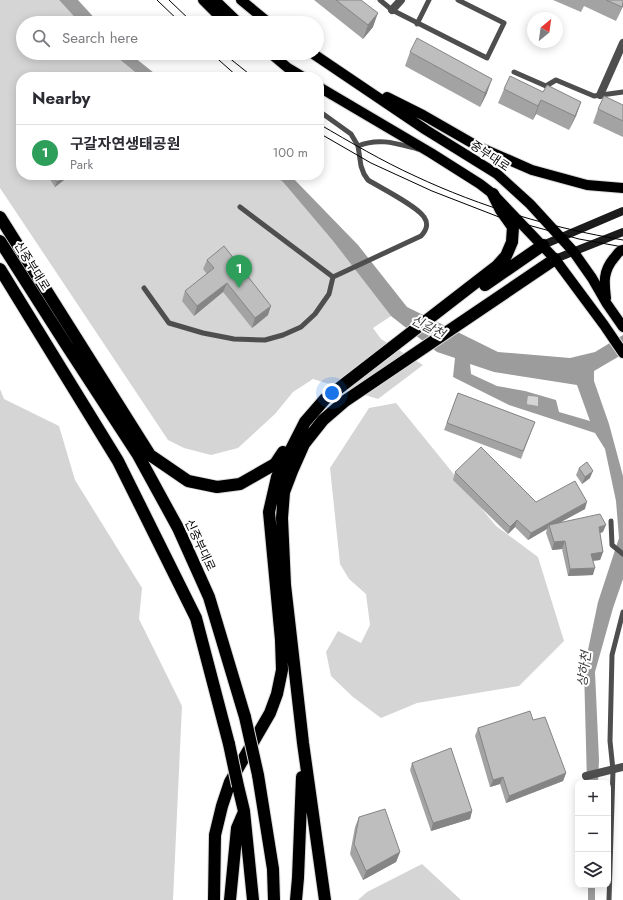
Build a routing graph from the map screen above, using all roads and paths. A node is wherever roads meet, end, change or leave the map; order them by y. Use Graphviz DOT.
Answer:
graph roads {
  1 [pos="203,0"];
  2 [pos="216,0"];
  3 [pos="241,0"];
  4 [pos="248,0"];
  5 [pos="380,0"];
  6 [pos="401,0"];
  7 [pos="429,0"];
  8 [pos="458,0"];
  9 [pos="392,10"];
  10 [pos="219,16"];
  11 [pos="231,16"];
  12 [pos="261,16"];
  13 [pos="263,16"];
  14 [pos="417,24"];
  15 [pos="623,43"];
  16 [pos="273,60"];
  17 [pos="277,60"];
  18 [pos="322,60"];
  19 [pos="290,72"];
  20 [pos="290,72"];
  21 [pos="514,72"];
  22 [pos="351,80"];
  23 [pos="324,90"];
  24 [pos="623,92"];
  25 [pos="600,95"];
  26 [pos="324,115"];
  27 [pos="358,146"];
  28 [pos="431,153"];
  29 [pos="623,188"];
  30 [pos="493,194"];
  31 [pos="240,207"];
  32 [pos="623,211"];
  33 [pos="0,217"];
  34 [pos="623,232"];
  35 [pos="561,238"];
  36 [pos="0,241"];
  37 [pos="543,245"];
  38 [pos="623,250"];
  39 [pos="573,251"];
  40 [pos="555,259"];
  41 [pos="0,269"];
  42 [pos="333,277"];
  43 [pos="144,288"];
  44 [pos="607,304"];
  45 [pos="620,323"];
  46 [pos="623,353"];
  47 [pos="378,358"];
  48 [pos="305,422"];
  49 [pos="611,520"];
  50 [pos="623,554"];
  51 [pos="623,612"];
  52 [pos="303,743"];
  53 [pos="623,766"];
  54 [pos="613,770"];
  55 [pos="586,776"];
  56 [pos="244,811"];
  57 [pos="214,900"];
  58 [pos="230,900"];
  59 [pos="253,900"];
  60 [pos="274,900"];
  61 [pos="296,900"];
  62 [pos="325,900"];
  63 [pos="609,900"];
  1 -- 10 [label="main road"];
  2 -- 11 [label="main road"];
  3 -- 12 [label="main road"];
  4 -- 13 [label="main road"];
  5 -- 9 [label="lane"];
  6 -- 9 [label="street"];
  7 -- 14 [label="lane"];
  8 -- 14 [label="lane"];
  9 -- 14 [label="lane"];
  15 -- 25 [label="street"];
  16 -- 19 [label="main road"];
  17 -- 20 [label="main road"];
  18 -- 22 [label="main road, 중부대로"];
  21 -- 25 [label="lane"];
  22 -- 29 [label="main road"];
  22 -- 35 [label="main road, 중부대로"];
  23 -- 28 [label="main road"];
  24 -- 25 [label="lane"];
  26 -- 27 [label="lane"];
  27 -- 28 [label="lane"];
  27 -- 42 [label="lane"];
  28 -- 30 [label="main road"];
  30 -- 37 [label="main road"];
  30 -- 47 [label="highway"];
  31 -- 42 [label="lane"];
  32 -- 35 [label="main road"];
  33 -- 48 [label="highway"];
  34 -- 39 [label="main road"];
  35 -- 37 [label="main road"];
  35 -- 39 [label="main road, 중부대로"];
  36 -- 60 [label="highway, 신중부대로, bridge"];
  37 -- 40 [label="main road"];
  37 -- 47 [label="highway"];
  38 -- 44 [label="main road"];
  39 -- 40 [label="main road"];
  39 -- 44 [label="main road, 중부대로"];
  40 -- 46 [label="main road"];
  40 -- 52 [label="highway"];
  41 -- 56 [label="highway, bridge"];
  42 -- 43 [label="lane"];
  44 -- 45 [label="main road, 중부대로"];
  47 -- 48 [label="highway"];
  48 -- 57 [label="highway"];
  49 -- 50 [label="lane"];
  51 -- 54 [label="lane"];
  52 -- 61 [label="highway"];
  52 -- 62 [label="highway"];
  53 -- 54 [label="street"];
  54 -- 55 [label="street"];
  54 -- 63 [label="lane"];
  56 -- 58 [label="highway"];
  56 -- 59 [label="highway"];
}
